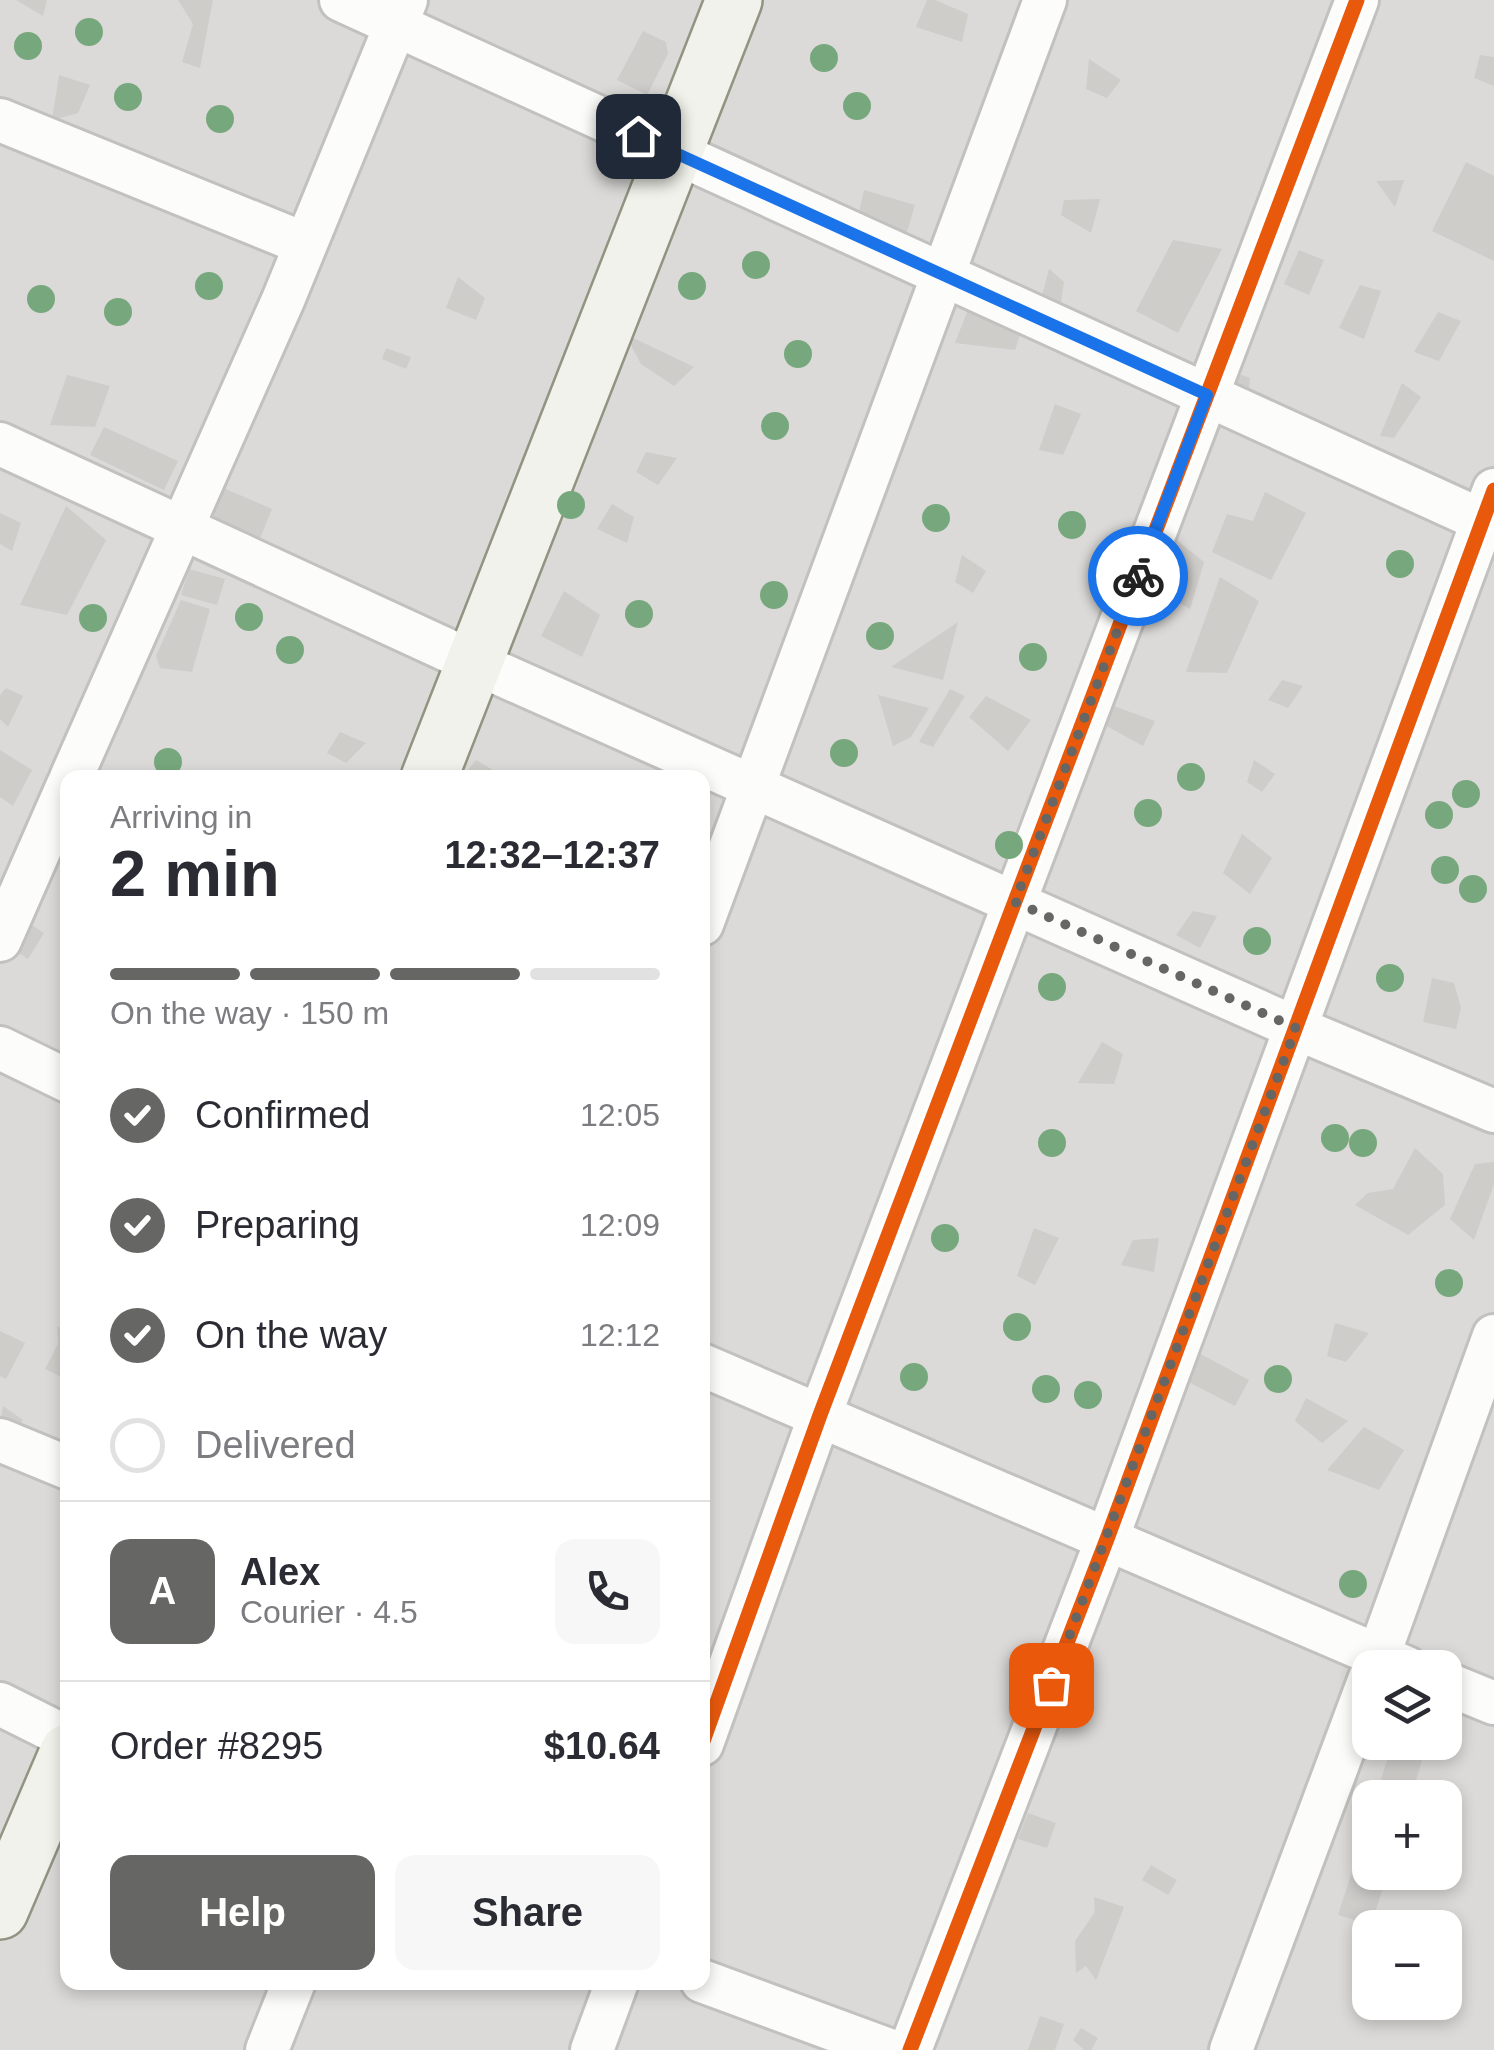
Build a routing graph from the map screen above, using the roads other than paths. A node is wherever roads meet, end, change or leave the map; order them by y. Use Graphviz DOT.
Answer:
graph roads {
  1 [pos="341,0"];
  2 [pos="734,0"];
  3 [pos="1046,0"];
  4 [pos="1358,0"];
  5 [pos="401,12"];
  6 [pos="0,120"];
  7 [pos="673,152"];
  8 [pos="306,244"];
  9 [pos="943,276"];
  10 [pos="1207,395"];
  11 [pos="0,444"];
  12 [pos="1490,512"];
  13 [pos="180,526"];
  14 [pos="473,662"];
  15 [pos="74,770"];
  16 [pos="432,770"];
  17 [pos="754,784"];
  18 [pos="60,803"];
  19 [pos="710,902"];
  20 [pos="1015,902"];
  21 [pos="0,940"];
  22 [pos="1296,1028"];
  23 [pos="0,1048"];
  24 [pos="60,1077"];
  25 [pos="1494,1111"];
  26 [pos="1494,1336"];
  27 [pos="710,1368"];
  28 [pos="820,1415"];
  29 [pos="0,1440"];
  30 [pos="60,1465"];
  31 [pos="1107,1539"];
  32 [pos="1388,1650"];
  33 [pos="1352,1653"];
  34 [pos="1462,1690"];
  35 [pos="1494,1703"];
  36 [pos="0,1704"];
  37 [pos="710,1722"];
  38 [pos="60,1734"];
  39 [pos="1352,1744"];
  40 [pos="60,1771"];
  41 [pos="0,1911"];
  42 [pos="710,1984"];
  43 [pos="291,1990"];
  44 [pos="614,1990"];
  45 [pos="267,2050"];
  46 [pos="592,2050"];
  47 [pos="889,2050"];
  48 [pos="910,2050"];
  49 [pos="1232,2050"];
  1 -- 5 [label="street"];
  2 -- 7 [label="street"];
  3 -- 9 [label="street"];
  4 -- 10 [label="street"];
  5 -- 7 [label="street"];
  5 -- 8 [label="street"];
  6 -- 8 [label="street"];
  7 -- 9 [label="street"];
  7 -- 14 [label="street"];
  8 -- 13 [label="street"];
  9 -- 10 [label="street"];
  9 -- 17 [label="street"];
  10 -- 12 [label="street"];
  10 -- 20 [label="street"];
  11 -- 13 [label="street"];
  12 -- 22 [label="street"];
  13 -- 14 [label="street"];
  13 -- 15 [label="street"];
  14 -- 16 [label="street"];
  14 -- 17 [label="street"];
  17 -- 19 [label="street"];
  17 -- 20 [label="street"];
  18 -- 21 [label="street"];
  20 -- 22 [label="street"];
  20 -- 28 [label="street"];
  22 -- 25 [label="street"];
  22 -- 31 [label="street"];
  23 -- 24 [label="street"];
  26 -- 32 [label="street"];
  27 -- 28 [label="street"];
  28 -- 31 [label="street"];
  28 -- 37 [label="street"];
  29 -- 30 [label="street"];
  31 -- 33 [label="street"];
  31 -- 48 [label="street"];
  34 -- 35 [label="street"];
  36 -- 38 [label="street"];
  39 -- 49 [label="street"];
  40 -- 41 [label="street"];
  42 -- 47 [label="street"];
  43 -- 45 [label="street"];
  44 -- 46 [label="street"];
}
